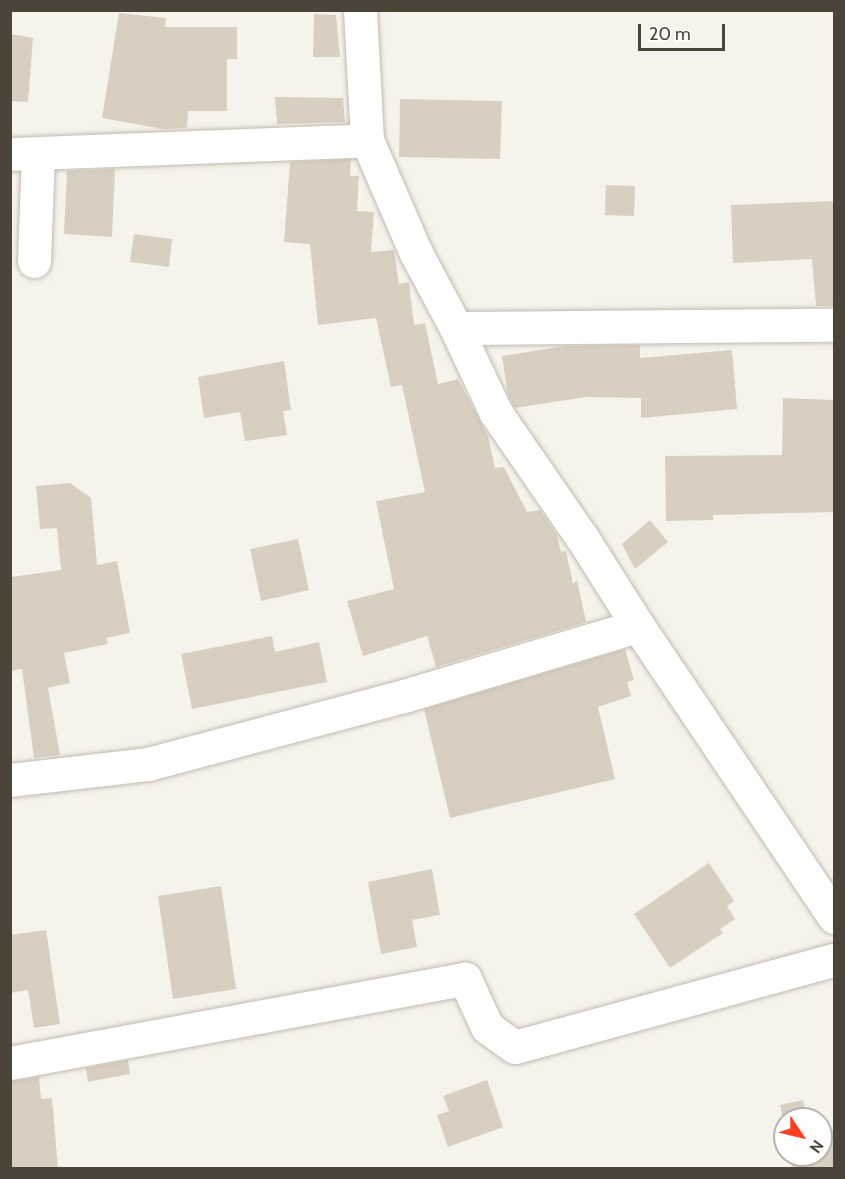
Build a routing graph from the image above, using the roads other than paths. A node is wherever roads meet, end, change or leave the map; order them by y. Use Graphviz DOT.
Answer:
graph roads {
  1 [pos="360,10"];
  2 [pos="367,140"];
  3 [pos="24,154"];
  4 [pos="34,261"];
  5 [pos="834,325"];
  6 [pos="456,328"];
  7 [pos="638,627"];
  8 [pos="10,780"];
  9 [pos="834,917"];
  10 [pos="834,960"];
  11 [pos="10,1063"];
  1 -- 2 [label="street"];
  2 -- 3 [label="street"];
  2 -- 6 [label="street"];
  3 -- 4 [label="street"];
  5 -- 6 [label="street"];
  6 -- 7 [label="street"];
  7 -- 8 [label="street"];
  7 -- 9 [label="street"];
  10 -- 11 [label="street"];
}
